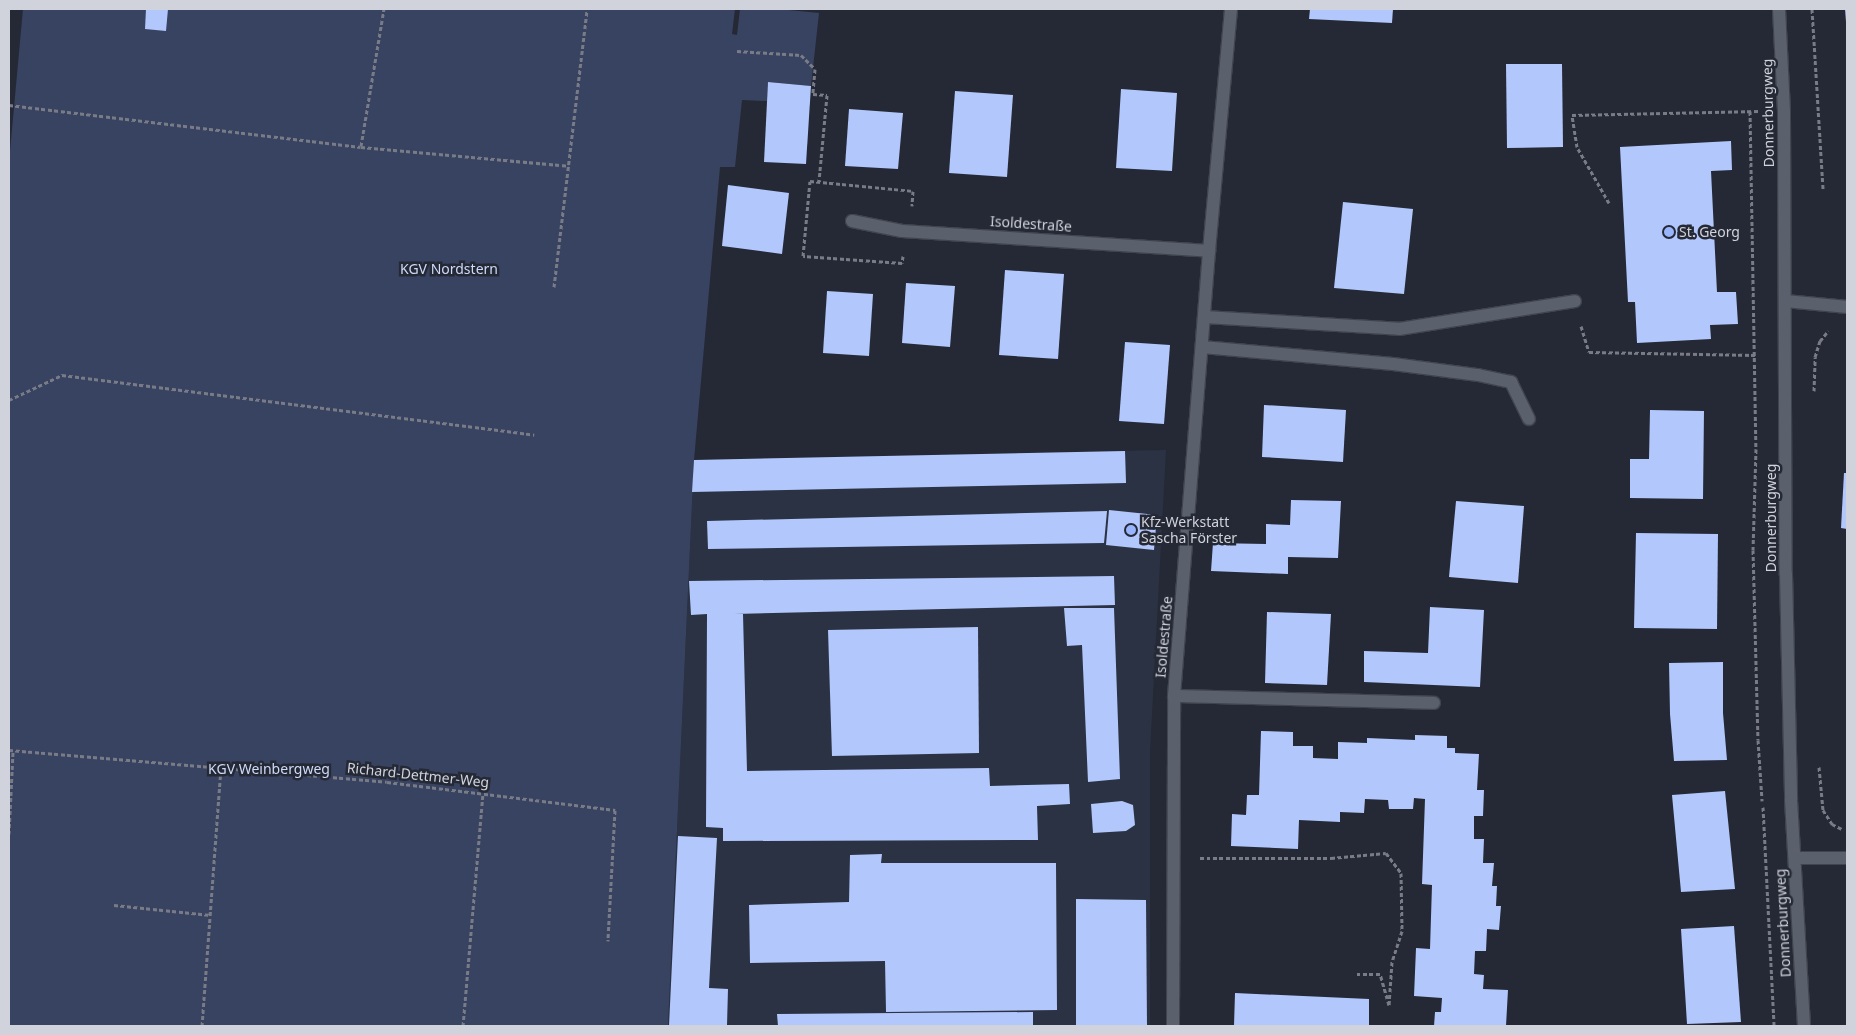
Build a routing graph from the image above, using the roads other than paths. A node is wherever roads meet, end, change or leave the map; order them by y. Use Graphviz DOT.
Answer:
graph roads {
  1 [pos="1231,9"];
  2 [pos="1779,9"];
  3 [pos="852,221"];
  4 [pos="1209,251"];
  5 [pos="1574,301"];
  6 [pos="1786,301"];
  7 [pos="1847,307"];
  8 [pos="1205,317"];
  9 [pos="1202,348"];
  10 [pos="1529,420"];
  11 [pos="1174,696"];
  12 [pos="1434,703"];
  13 [pos="1795,858"];
  14 [pos="1847,858"];
  15 [pos="1173,1026"];
  16 [pos="1804,1026"];
  1 -- 4 [label="street, Isoldestraße"];
  2 -- 6 [label="street, Donnerburgweg"];
  3 -- 4 [label="street, Isoldestraße"];
  4 -- 8 [label="street, Isoldestraße"];
  5 -- 8 [label="street"];
  6 -- 7 [label="street"];
  6 -- 13 [label="street, Donnerburgweg"];
  8 -- 9 [label="street, Isoldestraße"];
  9 -- 10 [label="street"];
  9 -- 11 [label="street, Isoldestraße"];
  11 -- 12 [label="street"];
  11 -- 15 [label="street, Isoldestraße"];
  13 -- 14 [label="street"];
  13 -- 16 [label="street, Donnerburgweg"];
}
